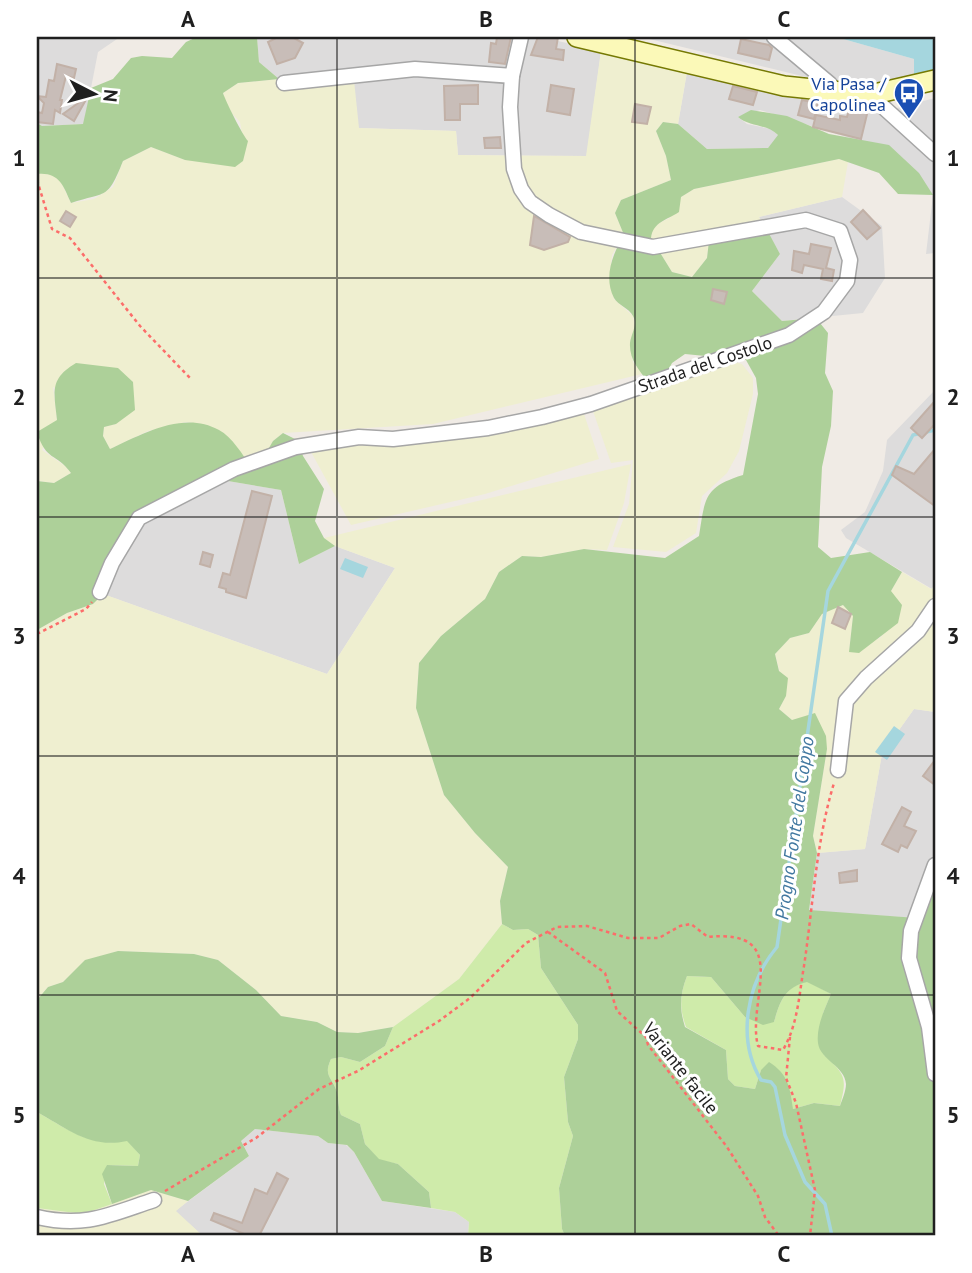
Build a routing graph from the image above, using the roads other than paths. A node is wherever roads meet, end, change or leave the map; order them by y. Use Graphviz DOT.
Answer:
graph roads {
  1 [pos="521,37"];
  2 [pos="577,37"];
  3 [pos="774,37"];
  4 [pos="512,76"];
  5 [pos="935,79"];
  6 [pos="284,83"];
  7 [pos="832,91"];
  8 [pos="870,95"];
  9 [pos="935,154"];
  10 [pos="100,592"];
  11 [pos="935,606"];
  12 [pos="838,770"];
  13 [pos="935,865"];
  14 [pos="935,1074"];
  15 [pos="154,1200"];
  16 [pos="37,1217"];
  1 -- 4 [label="street, Strada del Costolo"];
  2 -- 7 [label="street"];
  3 -- 7 [label="street"];
  4 -- 6 [label="street"];
  4 -- 10 [label="street, Strada del Costolo"];
  5 -- 8 [label="street"];
  7 -- 8 [label="street"];
  8 -- 9 [label="street"];
  11 -- 12 [label="street"];
  13 -- 14 [label="street"];
  15 -- 16 [label="street"];
}
